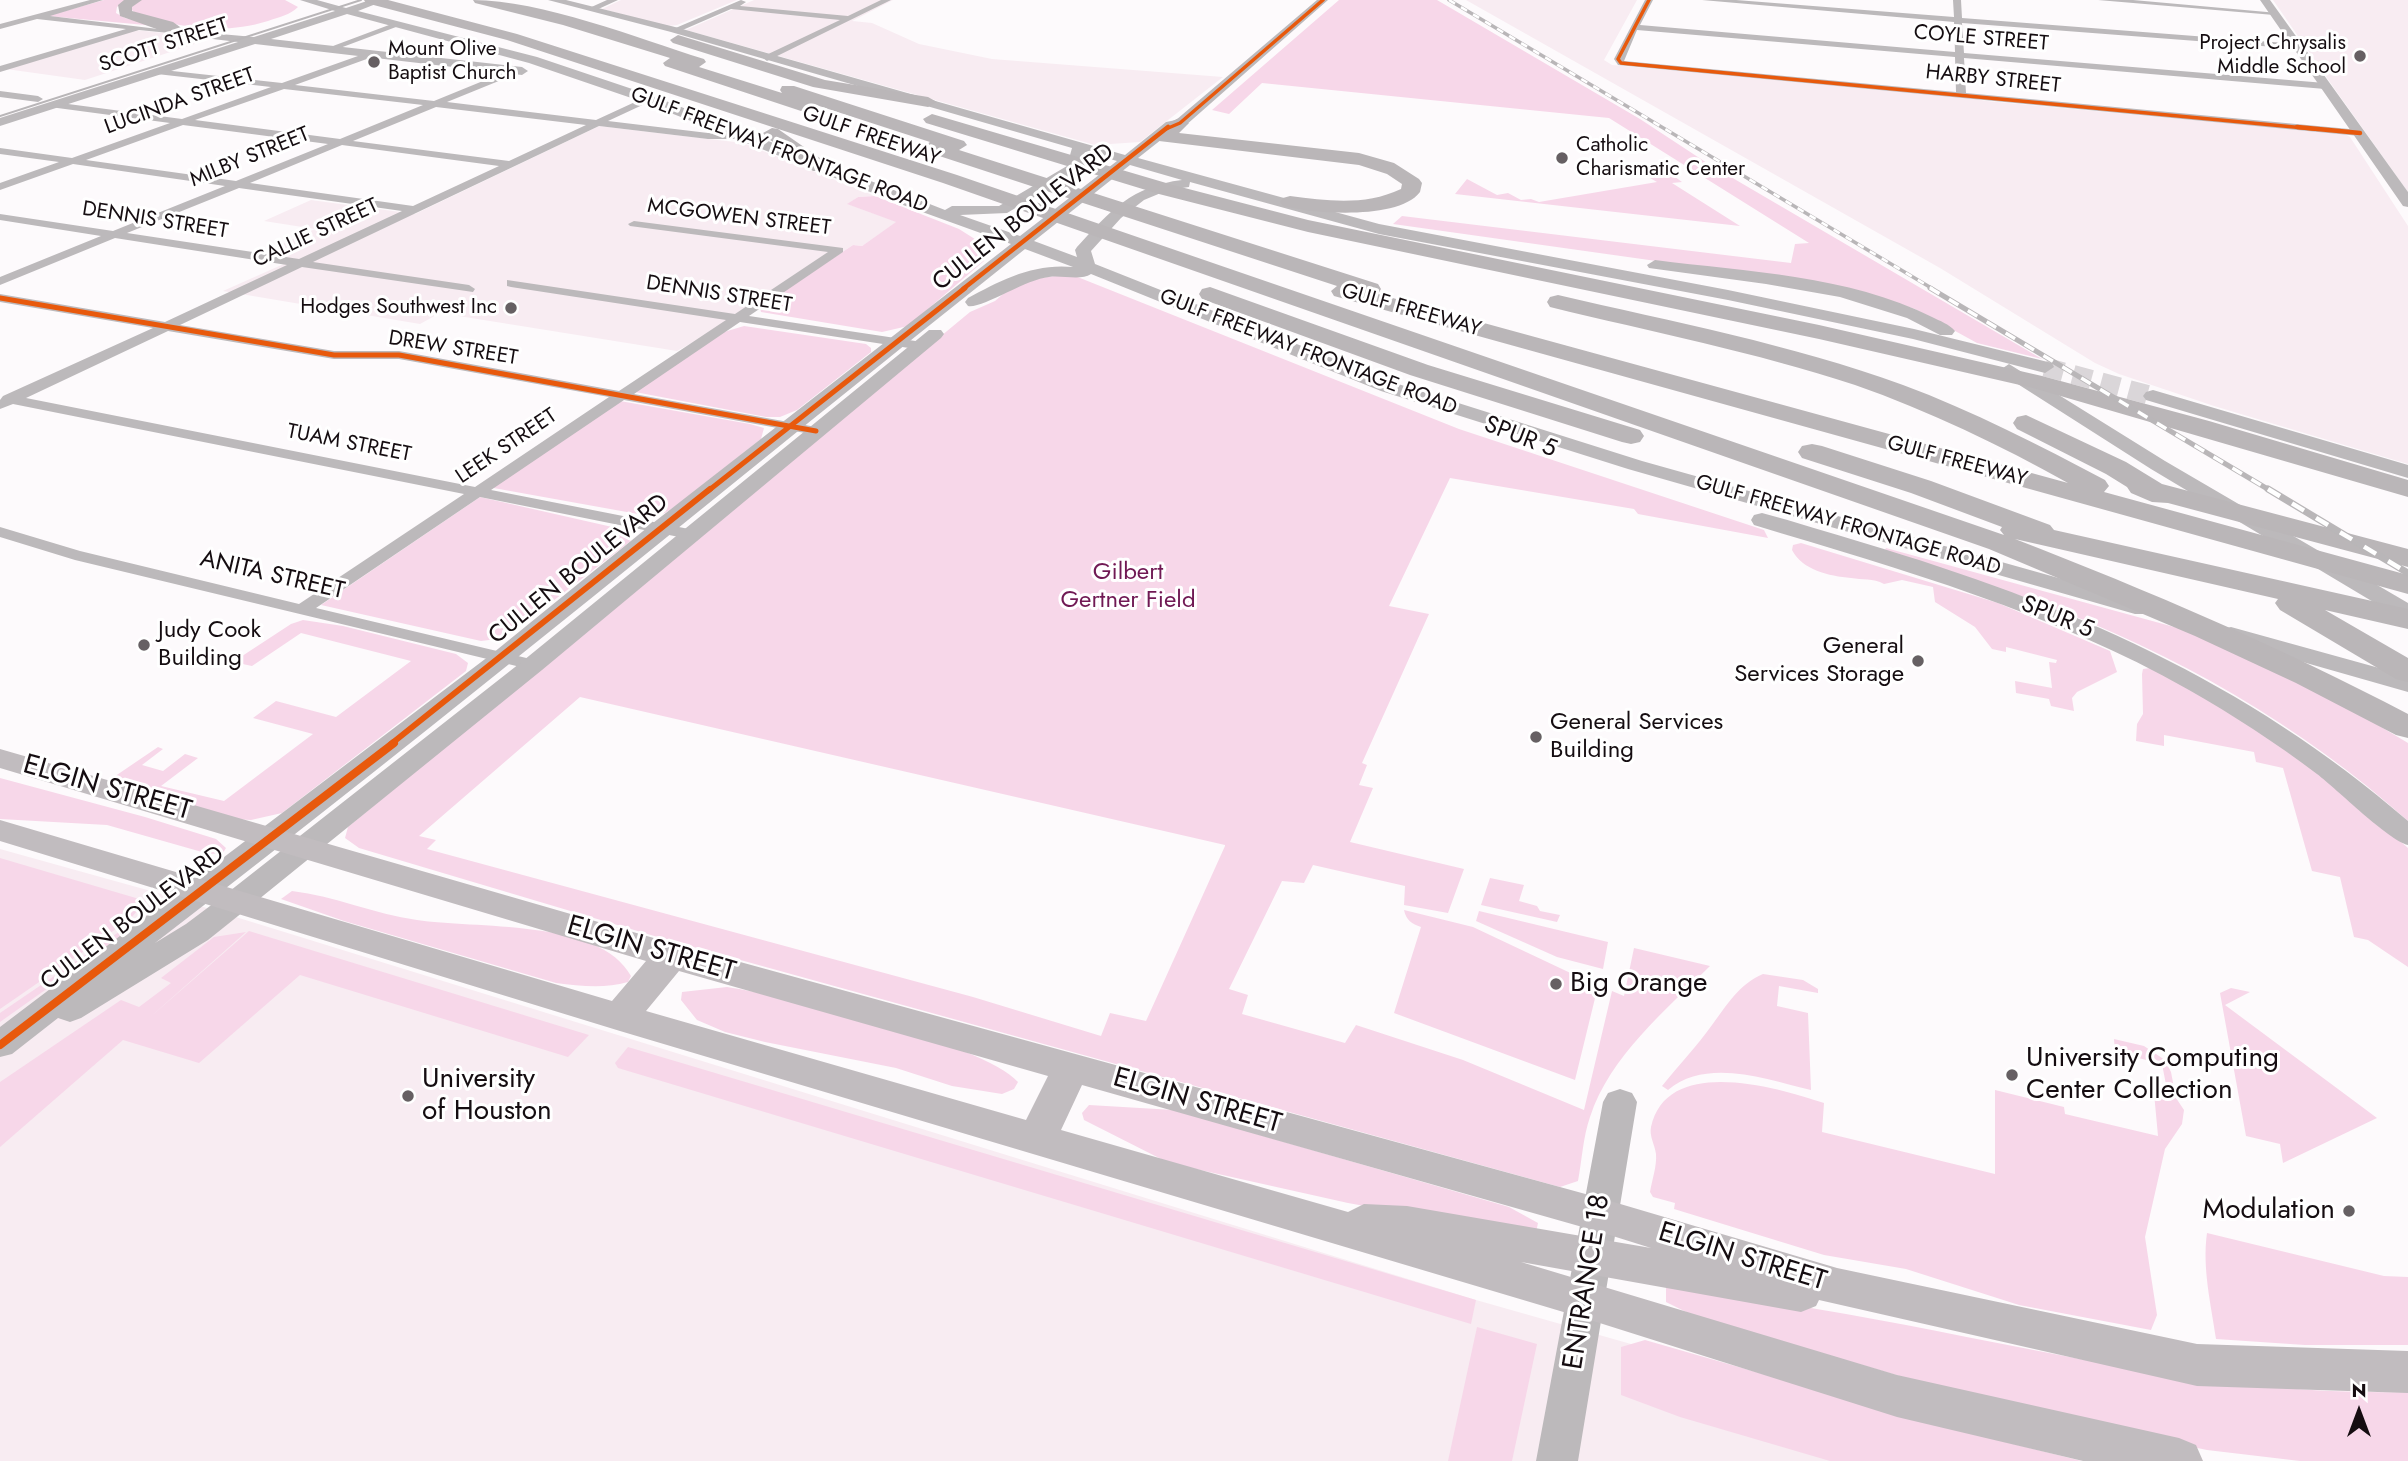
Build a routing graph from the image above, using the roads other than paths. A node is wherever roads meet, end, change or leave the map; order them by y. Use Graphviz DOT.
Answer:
graph roads {
  1 [pos="64,0"];
  2 [pos="371,0"];
  3 [pos="381,0"];
  4 [pos="400,0"];
  5 [pos="525,0"];
  6 [pos="550,0"];
  7 [pos="614,0"];
  8 [pos="746,0"];
  9 [pos="887,0"];
  10 [pos="1323,0"];
  11 [pos="1649,0"];
  12 [pos="1706,0"];
  13 [pos="1957,0"];
  14 [pos="2102,0"];
  15 [pos="2265,0"];
  16 [pos="94,1"];
  17 [pos="133,1"];
  18 [pos="465,3"];
  19 [pos="348,4"];
  20 [pos="325,5"];
  21 [pos="422,6"];
  22 [pos="489,7"];
  23 [pos="730,7"];
  24 [pos="303,8"];
  25 [pos="591,9"];
  26 [pos="2274,13"];
  27 [pos="38,17"];
  28 [pos="371,17"];
  29 [pos="850,18"];
  30 [pos="1958,20"];
  31 [pos="400,24"];
  32 [pos="0,27"];
  33 [pos="1634,27"];
  34 [pos="137,28"];
  35 [pos="675,30"];
  36 [pos="183,33"];
  37 [pos="640,36"];
  38 [pos="224,37"];
  39 [pos="250,40"];
  40 [pos="2298,47"];
  41 [pos="329,49"];
  42 [pos="372,54"];
  43 [pos="1961,55"];
  44 [pos="767,58"];
  45 [pos="533,60"];
  46 [pos="660,67"];
  47 [pos="0,69"];
  48 [pos="510,69"];
  49 [pos="157,71"];
  50 [pos="586,78"];
  51 [pos="285,85"];
  52 [pos="2325,86"];
  53 [pos="1961,93"];
  54 [pos="0,94"];
  55 [pos="38,99"];
  56 [pos="648,99"];
  57 [pos="714,102"];
  58 [pos="928,102"];
  59 [pos="437,103"];
  60 [pos="53,105"];
  61 [pos="0,111"];
  62 [pos="0,122"];
  63 [pos="183,122"];
  64 [pos="597,122"];
  65 [pos="1174,128"];
  66 [pos="2360,133"];
  67 [pos="740,136"];
  68 [pos="341,142"];
  69 [pos="978,142"];
  70 [pos="1079,147"];
  71 [pos="934,148"];
  72 [pos="1265,149"];
  73 [pos="0,151"];
  74 [pos="72,161"];
  75 [pos="510,164"];
  76 [pos="820,167"];
  77 [pos="1131,167"];
  78 [pos="1214,183"];
  79 [pos="237,184"];
  80 [pos="0,187"];
  81 [pos="2408,203"];
  82 [pos="414,209"];
  83 [pos="936,212"];
  84 [pos="0,217"];
  85 [pos="634,224"];
  86 [pos="1379,229"];
  87 [pos="116,235"];
  88 [pos="1031,245"];
  89 [pos="839,250"];
  90 [pos="1281,251"];
  91 [pos="300,263"];
  92 [pos="1088,267"];
  93 [pos="1115,279"];
  94 [pos="0,281"];
  95 [pos="511,283"];
  96 [pos="469,289"];
  97 [pos="0,298"];
  98 [pos="974,302"];
  99 [pos="1403,309"];
  100 [pos="737,316"];
  101 [pos="168,326"];
  102 [pos="897,342"];
  103 [pos="922,346"];
  104 [pos="2045,367"];
  105 [pos="1388,387"];
  106 [pos="619,396"];
  107 [pos="2153,396"];
  108 [pos="4,400"];
  109 [pos="1830,416"];
  110 [pos="790,426"];
  111 [pos="816,431"];
  112 [pos="2408,472"];
  113 [pos="2408,489"];
  114 [pos="481,491"];
  115 [pos="660,528"];
  116 [pos="0,532"];
  117 [pos="689,534"];
  118 [pos="2408,558"];
  119 [pos="2408,570"];
  120 [pos="2408,585"];
  121 [pos="304,608"];
  122 [pos="2408,613"];
  123 [pos="2408,619"];
  124 [pos="2408,643"];
  125 [pos="502,658"];
  126 [pos="533,665"];
  127 [pos="2408,672"];
  128 [pos="2408,684"];
  129 [pos="2408,720"];
  130 [pos="2408,728"];
  131 [pos="0,758"];
  132 [pos="0,830"];
  133 [pos="2408,836"];
  134 [pos="288,842"];
  135 [pos="203,891"];
  136 [pos="237,901"];
  137 [pos="671,956"];
  138 [pos="620,1017"];
  139 [pos="0,1045"];
  140 [pos="0,1053"];
  141 [pos="1072,1066"];
  142 [pos="1619,1102"];
  143 [pos="1037,1138"];
  144 [pos="1600,1215"];
  145 [pos="1590,1279"];
  146 [pos="1837,1287"];
  147 [pos="2408,1371"];
  148 [pos="1557,1461"];
  149 [pos="2179,1461"];
  1 -- 16 [label="street"];
  2 -- 21 [label="highway"];
  3 -- 19 [label="main road, SCOTT STREET"];
  4 -- 28 [label="main road"];
  5 -- 37 [label="highway"];
  6 -- 25 [label="main road"];
  6 -- 37 [label="highway"];
  7 -- 25 [label="street"];
  8 -- 23 [label="street"];
  9 -- 29 [label="street"];
  10 -- 65 [label="main road, CULLEN BOULEVARD"];
  11 -- 33 [label="street"];
  12 -- 30 [label="street"];
  13 -- 30 [label="street"];
  14 -- 26 [label="street"];
  15 -- 26 [label="main road"];
  16 -- 27 [label="street"];
  17 -- 36 [label="highway"];
  18 -- 22 [label="highway, GULF FREEWAY"];
  19 -- 20 [label="main road, GULF FREEWAY FRONTAGE ROAD"];
  19 -- 21 [label="highway"];
  19 -- 24 [label="main road, SCOTT STREET"];
  19 -- 28 [label="main road, GULF FREEWAY FRONTAGE ROAD"];
  20 -- 24 [label="main road, SCOTT STREET"];
  21 -- 22 [label="highway, GULF FREEWAY"];
  21 -- 57 [label="highway"];
  22 -- 37 [label="highway, GULF FREEWAY"];
  22 -- 46 [label="highway, GULF FREEWAY"];
  22 -- 71 [label="highway, GULF FREEWAY"];
  23 -- 29 [label="street"];
  23 -- 35 [label="street"];
  24 -- 28 [label="main road"];
  24 -- 39 [label="main road, SCOTT STREET"];
  25 -- 35 [label="main road"];
  26 -- 40 [label="main road"];
  27 -- 32 [label="street"];
  27 -- 34 [label="street"];
  28 -- 31 [label="main road, GULF FREEWAY FRONTAGE ROAD"];
  29 -- 44 [label="street"];
  30 -- 40 [label="street"];
  30 -- 43 [label="street"];
  31 -- 41 [label="street"];
  31 -- 45 [label="main road, GULF FREEWAY FRONTAGE ROAD"];
  33 -- 43 [label="street, COYLE STREET"];
  33 -- 53 [label="street, HARBY STREET"];
  34 -- 36 [label="street"];
  34 -- 47 [label="street"];
  35 -- 44 [label="main road"];
  36 -- 38 [label="main road"];
  36 -- 38 [label="main road, SCOTT STREET"];
  37 -- 58 [label="highway"];
  37 -- 69 [label="highway"];
  37 -- 71 [label="highway, GULF FREEWAY"];
  38 -- 39 [label="main road"];
  38 -- 55 [label="main road, SCOTT STREET"];
  39 -- 41 [label="main road"];
  39 -- 49 [label="main road, SCOTT STREET"];
  40 -- 52 [label="main road"];
  41 -- 42 [label="main road"];
  42 -- 48 [label="main road"];
  42 -- 51 [label="street, LUCINDA STREET"];
  43 -- 52 [label="street, COYLE STREET"];
  43 -- 53 [label="street"];
  44 -- 58 [label="main road"];
  45 -- 48 [label="main road"];
  45 -- 50 [label="main road, GULF FREEWAY FRONTAGE ROAD"];
  46 -- 71 [label="highway, GULF FREEWAY"];
  46 -- 76 [label="highway"];
  48 -- 50 [label="main road"];
  48 -- 59 [label="street, MILBY STREET"];
  49 -- 51 [label="street"];
  49 -- 60 [label="main road, SCOTT STREET"];
  50 -- 56 [label="main road, GULF FREEWAY FRONTAGE ROAD"];
  51 -- 59 [label="street"];
  51 -- 63 [label="street, LUCINDA STREET"];
  52 -- 66 [label="main road"];
  53 -- 66 [label="street, HARBY STREET"];
  54 -- 55 [label="street"];
  55 -- 61 [label="main road, SCOTT STREET"];
  56 -- 64 [label="street, CALLIE STREET"];
  56 -- 67 [label="main road, GULF FREEWAY FRONTAGE ROAD"];
  57 -- 90 [label="highway"];
  57 -- 123 [label="highway"];
  58 -- 70 [label="main road"];
  59 -- 64 [label="street"];
  59 -- 68 [label="street, MILBY STREET"];
  60 -- 62 [label="main road, SCOTT STREET"];
  60 -- 63 [label="street"];
  63 -- 68 [label="street"];
  63 -- 74 [label="street, LUCINDA STREET"];
  64 -- 67 [label="street"];
  64 -- 75 [label="street, CALLIE STREET"];
  65 -- 70 [label="main road"];
  65 -- 72 [label="highway"];
  65 -- 77 [label="main road, CULLEN BOULEVARD"];
  66 -- 81 [label="main road"];
  67 -- 76 [label="main road, GULF FREEWAY FRONTAGE ROAD"];
  68 -- 75 [label="street"];
  68 -- 79 [label="street, MILBY STREET"];
  69 -- 71 [label="highway, GULF FREEWAY"];
  69 -- 72 [label="highway"];
  69 -- 77 [label="highway"];
  69 -- 90 [label="highway, GULF FREEWAY"];
  70 -- 77 [label="main road"];
  70 -- 83 [label="main road"];
  71 -- 90 [label="highway, GULF FREEWAY"];
  72 -- 78 [label="highway"];
  73 -- 74 [label="street"];
  74 -- 79 [label="street"];
  74 -- 80 [label="street, LUCINDA STREET"];
  75 -- 82 [label="street, CALLIE STREET"];
  76 -- 83 [label="main road, GULF FREEWAY FRONTAGE ROAD"];
  77 -- 78 [label="main road"];
  77 -- 88 [label="main road, CULLEN BOULEVARD"];
  77 -- 90 [label="highway"];
  78 -- 86 [label="main road"];
  78 -- 92 [label="main road"];
  79 -- 82 [label="street"];
  79 -- 87 [label="street, MILBY STREET"];
  82 -- 91 [label="street, CALLIE STREET"];
  83 -- 88 [label="main road, GULF FREEWAY FRONTAGE ROAD"];
  84 -- 87 [label="street, DENNIS STREET"];
  85 -- 89 [label="street, MCGOWEN STREET"];
  86 -- 104 [label="main road"];
  86 -- 122 [label="main road"];
  87 -- 91 [label="street, DENNIS STREET"];
  87 -- 94 [label="street, MILBY STREET"];
  88 -- 92 [label="main road, GULF FREEWAY FRONTAGE ROAD"];
  88 -- 98 [label="main road, CULLEN BOULEVARD"];
  88 -- 102 [label="main road, CULLEN BOULEVARD"];
  89 -- 100 [label="street, LEEK STREET"];
  90 -- 99 [label="highway, GULF FREEWAY"];
  90 -- 109 [label="highway, GULF FREEWAY"];
  90 -- 113 [label="highway"];
  90 -- 124 [label="highway"];
  90 -- 127 [label="highway"];
  90 -- 130 [label="highway"];
  91 -- 96 [label="street, DENNIS STREET"];
  91 -- 101 [label="street, CALLIE STREET"];
  92 -- 93 [label="main road, GULF FREEWAY FRONTAGE ROAD"];
  93 -- 98 [label="main road"];
  93 -- 105 [label="main road, GULF FREEWAY FRONTAGE ROAD"];
  95 -- 100 [label="street, DENNIS STREET"];
  97 -- 101 [label="street, DREW STREET"];
  98 -- 103 [label="main road, CULLEN BOULEVARD"];
  99 -- 109 [label="highway, GULF FREEWAY"];
  99 -- 129 [label="highway"];
  100 -- 102 [label="street, DENNIS STREET"];
  100 -- 106 [label="street, LEEK STREET"];
  101 -- 106 [label="street, DREW STREET"];
  101 -- 108 [label="street, CALLIE STREET"];
  102 -- 103 [label="street, DENNIS STREET"];
  102 -- 110 [label="main road, CULLEN BOULEVARD"];
  103 -- 111 [label="main road, CULLEN BOULEVARD"];
  105 -- 128 [label="main road, GULF FREEWAY FRONTAGE ROAD"];
  105 -- 133 [label="main road, SPUR 5"];
  106 -- 110 [label="street, DREW STREET"];
  106 -- 114 [label="street, LEEK STREET"];
  107 -- 112 [label="main road"];
  108 -- 114 [label="street, TUAM STREET"];
  109 -- 118 [label="highway, GULF FREEWAY"];
  109 -- 119 [label="highway, GULF FREEWAY"];
  109 -- 120 [label="highway, GULF FREEWAY"];
  110 -- 111 [label="street, DREW STREET"];
  110 -- 115 [label="main road, CULLEN BOULEVARD"];
  111 -- 117 [label="main road, CULLEN BOULEVARD"];
  114 -- 115 [label="street, TUAM STREET"];
  114 -- 121 [label="street, LEEK STREET"];
  115 -- 117 [label="street, TUAM STREET"];
  115 -- 125 [label="main road, CULLEN BOULEVARD"];
  116 -- 121 [label="street, ANITA STREET"];
  117 -- 126 [label="main road, CULLEN BOULEVARD"];
  121 -- 125 [label="street, ANITA STREET"];
  125 -- 126 [label="street, ANITA STREET"];
  125 -- 134 [label="main road, CULLEN BOULEVARD"];
  126 -- 134 [label="main road, CULLEN BOULEVARD"];
  131 -- 134 [label="main road, ELGIN STREET"];
  132 -- 135 [label="main road"];
  134 -- 135 [label="main road, CULLEN BOULEVARD"];
  134 -- 136 [label="main road, CULLEN BOULEVARD"];
  134 -- 137 [label="main road, ELGIN STREET"];
  135 -- 136 [label="main road"];
  135 -- 139 [label="main road, CULLEN BOULEVARD"];
  136 -- 138 [label="main road"];
  136 -- 140 [label="main road, CULLEN BOULEVARD"];
  137 -- 138 [label="main road"];
  137 -- 141 [label="main road, ELGIN STREET"];
  138 -- 143 [label="main road"];
  141 -- 143 [label="main road"];
  141 -- 144 [label="main road, ELGIN STREET"];
  142 -- 144 [label="main road, ENTRANCE 18"];
  143 -- 145 [label="main road"];
  144 -- 145 [label="main road, ENTRANCE 18"];
  144 -- 146 [label="main road, ELGIN STREET"];
  145 -- 146 [label="main road"];
  145 -- 148 [label="main road, ENTRANCE 18"];
  145 -- 149 [label="main road"];
  146 -- 147 [label="main road, ELGIN STREET"];
}
